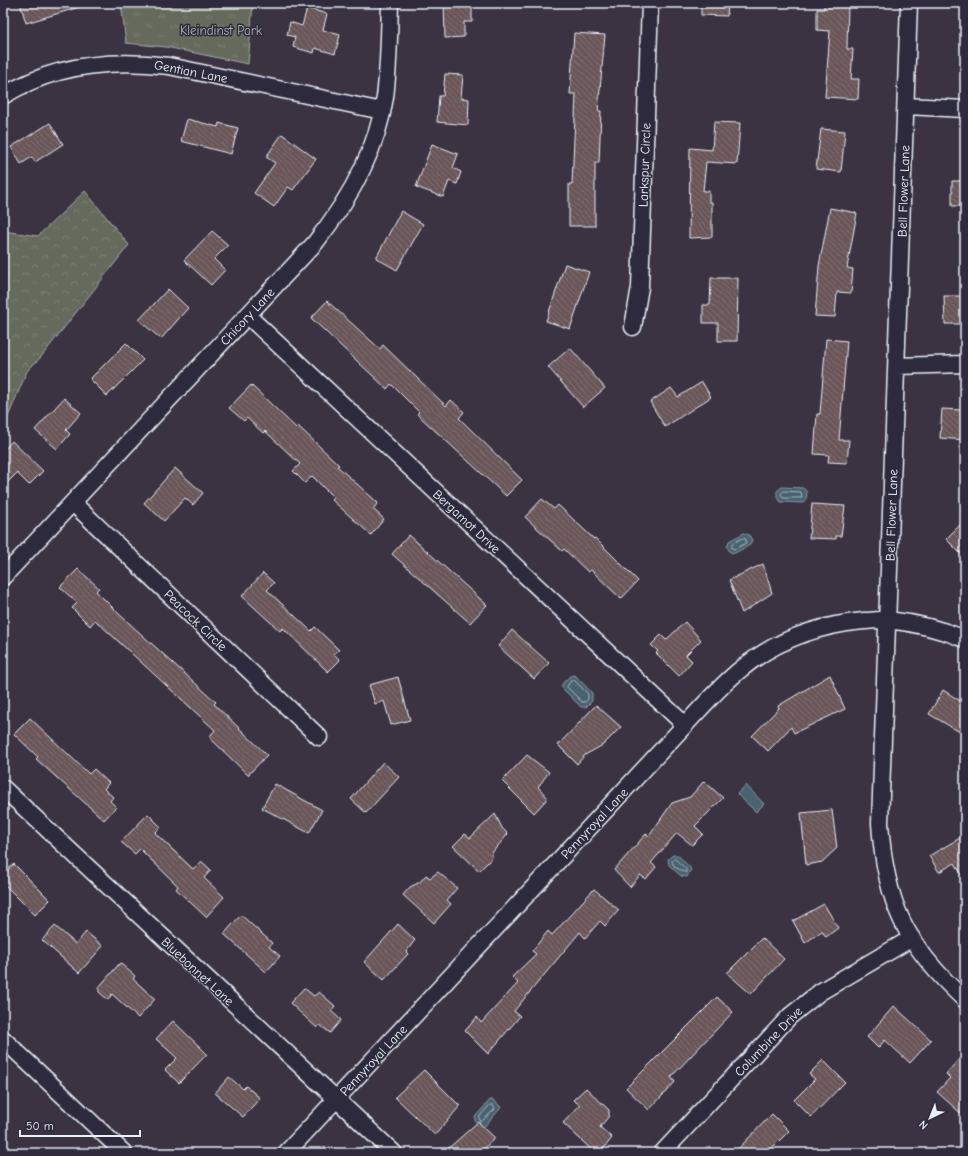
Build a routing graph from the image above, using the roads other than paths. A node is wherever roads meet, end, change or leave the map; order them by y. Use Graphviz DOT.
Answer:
graph roads {
  1 [pos="390,3"];
  2 [pos="650,3"];
  3 [pos="909,3"];
  4 [pos="3,96"];
  5 [pos="906,106"];
  6 [pos="965,109"];
  7 [pos="382,111"];
  8 [pos="248,316"];
  9 [pos="633,327"];
  10 [pos="965,364"];
  11 [pos="897,366"];
  12 [pos="73,503"];
  13 [pos="3,577"];
  14 [pos="887,620"];
  15 [pos="965,639"];
  16 [pos="685,725"];
  17 [pos="318,737"];
  18 [pos="3,788"];
  19 [pos="912,938"];
  20 [pos="965,1000"];
  21 [pos="3,1039"];
  22 [pos="336,1099"];
  23 [pos="124,1153"];
  24 [pos="286,1153"];
  25 [pos="394,1153"];
  26 [pos="662,1153"];
  1 -- 7 [label="street, Chicory Lane"];
  2 -- 9 [label="street, Larkspur Circle"];
  3 -- 5 [label="street, Bell Flower Lane"];
  4 -- 7 [label="street, Gentian Lane"];
  5 -- 6 [label="street"];
  5 -- 11 [label="street, Bell Flower Lane"];
  7 -- 8 [label="street, Chicory Lane"];
  8 -- 12 [label="street, Chicory Lane"];
  8 -- 16 [label="street, Bergamot Drive"];
  10 -- 11 [label="street"];
  11 -- 14 [label="street, Bell Flower Lane"];
  12 -- 13 [label="street, Chicory Lane"];
  12 -- 17 [label="street, Peacock Circle"];
  14 -- 15 [label="street, Pennyroyal Lane"];
  14 -- 16 [label="street, Pennyroyal Lane"];
  14 -- 19 [label="street, Bell Flower Lane"];
  16 -- 22 [label="street, Pennyroyal Lane"];
  18 -- 22 [label="street, Bluebonnet Lane"];
  19 -- 20 [label="street, Bell Flower Lane"];
  19 -- 26 [label="street, Columbine Drive"];
  21 -- 23 [label="street"];
  22 -- 24 [label="street, Pennyroyal Lane"];
  22 -- 25 [label="street, Bluebonnet Lane"];
}
